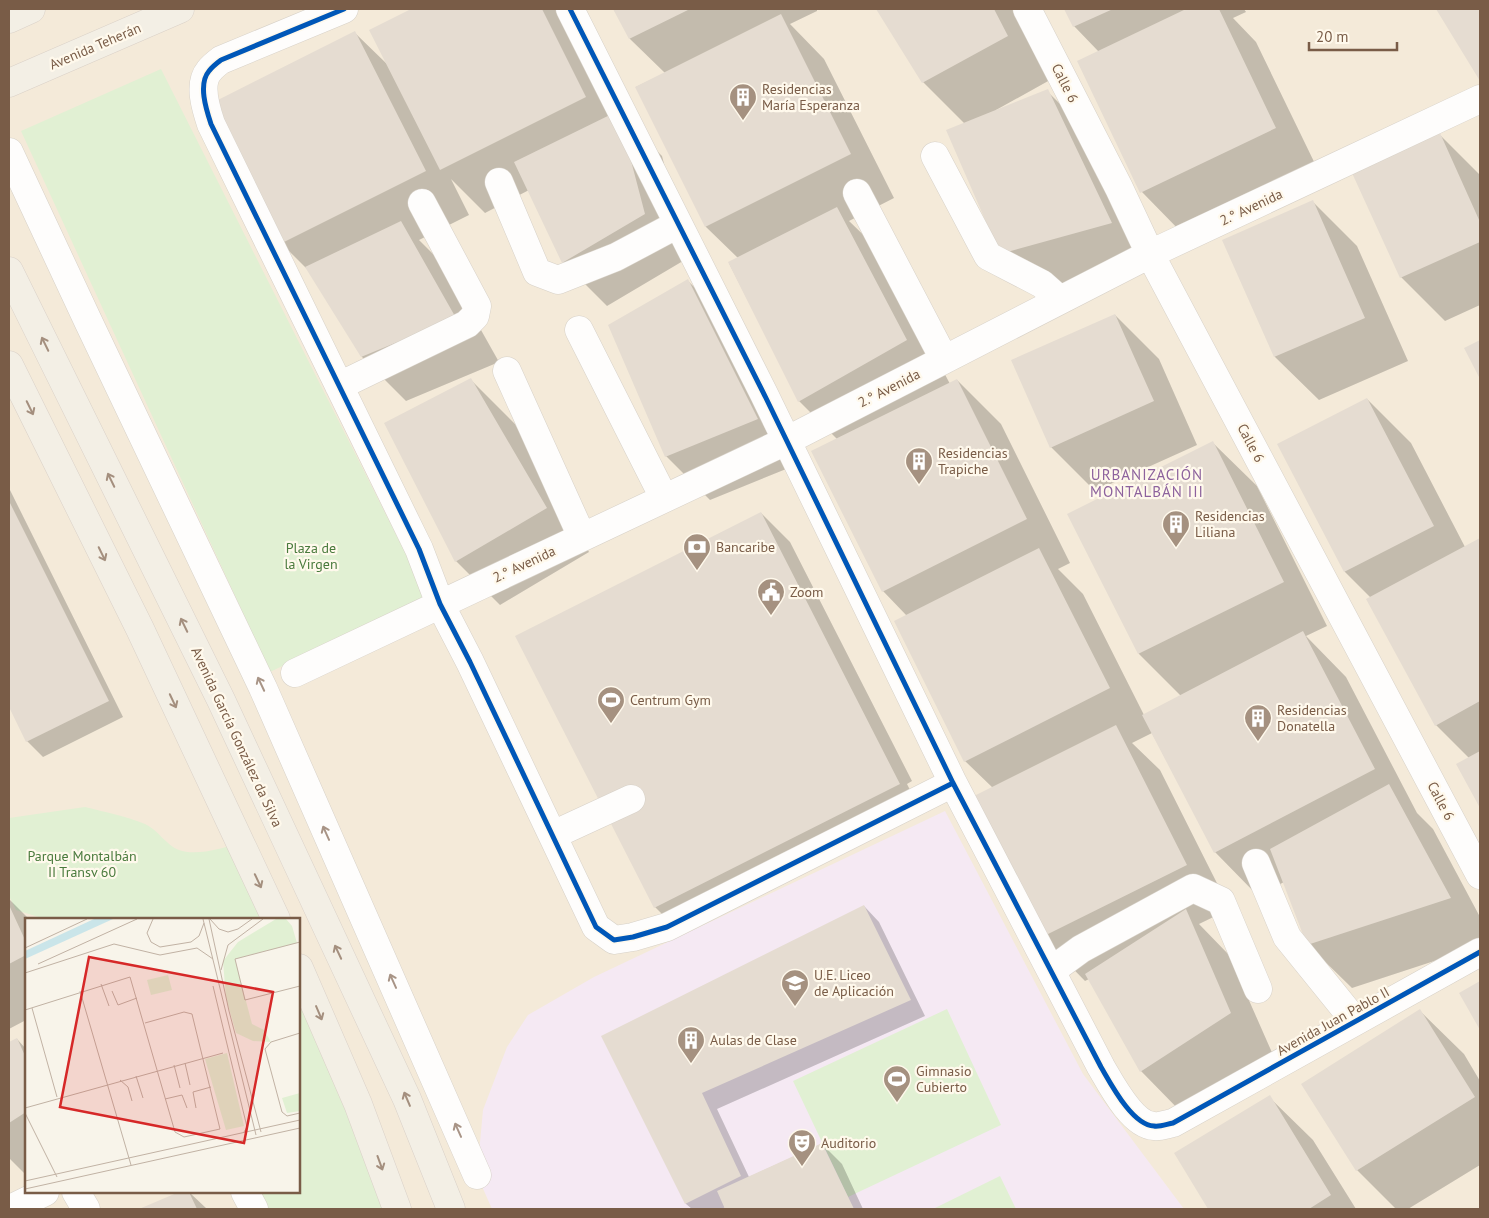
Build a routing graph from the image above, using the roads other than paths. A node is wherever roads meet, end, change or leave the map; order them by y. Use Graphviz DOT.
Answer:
graph roads {
  1 [pos="31,9"];
  2 [pos="180,9"];
  3 [pos="344,9"];
  4 [pos="570,9"];
  5 [pos="1027,9"];
  6 [pos="9,19"];
  7 [pos="10,83"];
  8 [pos="1480,98"];
  9 [pos="9,152"];
  10 [pos="935,156"];
  11 [pos="500,182"];
  12 [pos="857,193"];
  13 [pos="422,203"];
  14 [pos="678,224"];
  15 [pos="1150,254"];
  16 [pos="9,270"];
  17 [pos="1060,300"];
  18 [pos="580,330"];
  19 [pos="944,359"];
  20 [pos="9,365"];
  21 [pos="507,372"];
  22 [pos="339,386"];
  23 [pos="786,441"];
  24 [pos="664,498"];
  25 [pos="582,537"];
  26 [pos="440,604"];
  27 [pos="295,673"];
  28 [pos="953,783"];
  29 [pos="630,799"];
  30 [pos="553,835"];
  31 [pos="1256,863"];
  32 [pos="1480,875"];
  33 [pos="276,918"];
  34 [pos="1480,952"];
  35 [pos="300,970"];
  36 [pos="1051,972"];
  37 [pos="1258,989"];
  38 [pos="1355,1021"];
  39 [pos="477,1175"];
  40 [pos="43,1193"];
  41 [pos="77,1193"];
  42 [pos="246,1193"];
  43 [pos="10,1209"];
  44 [pos="86,1209"];
  45 [pos="254,1209"];
  46 [pos="397,1209"];
  47 [pos="451,1209"];
  1 -- 6 [label="main road"];
  2 -- 7 [label="main road, Avenida Teherán"];
  3 -- 22 [label="street"];
  4 -- 14 [label="street, Avenida Juan Pablo II"];
  5 -- 15 [label="street, Calle 6"];
  8 -- 15 [label="street, 2.° Avenida"];
  39 -- 9 [label="street, one-way"];
  10 -- 17 [label="street"];
  11 -- 14 [label="street"];
  12 -- 19 [label="street"];
  13 -- 22 [label="street"];
  14 -- 23 [label="street, Avenida Juan Pablo II"];
  15 -- 17 [label="street, 2.° Avenida"];
  15 -- 32 [label="street, Calle 6"];
  47 -- 16 [label="main road, Avenida García González da Silva, one-way"];
  17 -- 19 [label="street, 2.° Avenida"];
  18 -- 24 [label="street"];
  19 -- 23 [label="street, 2.° Avenida"];
  20 -- 33 [label="main road, one-way"];
  21 -- 25 [label="street"];
  22 -- 26 [label="street"];
  23 -- 24 [label="street, 2.° Avenida"];
  23 -- 28 [label="street, Avenida Juan Pablo II"];
  24 -- 25 [label="street, 2.° Avenida"];
  25 -- 26 [label="street, 2.° Avenida"];
  26 -- 27 [label="street, 2.° Avenida"];
  26 -- 30 [label="street"];
  28 -- 30 [label="street"];
  28 -- 36 [label="street, Avenida Juan Pablo II"];
  29 -- 30 [label="street"];
  31 -- 38 [label="street"];
  34 -- 38 [label="street, Avenida Juan Pablo II"];
  35 -- 46 [label="main road, one-way"];
  36 -- 37 [label="street"];
  36 -- 38 [label="street, Avenida Juan Pablo II"];
  40 -- 43 [label="street"];
  41 -- 44 [label="street"];
  42 -- 45 [label="street"];
}
